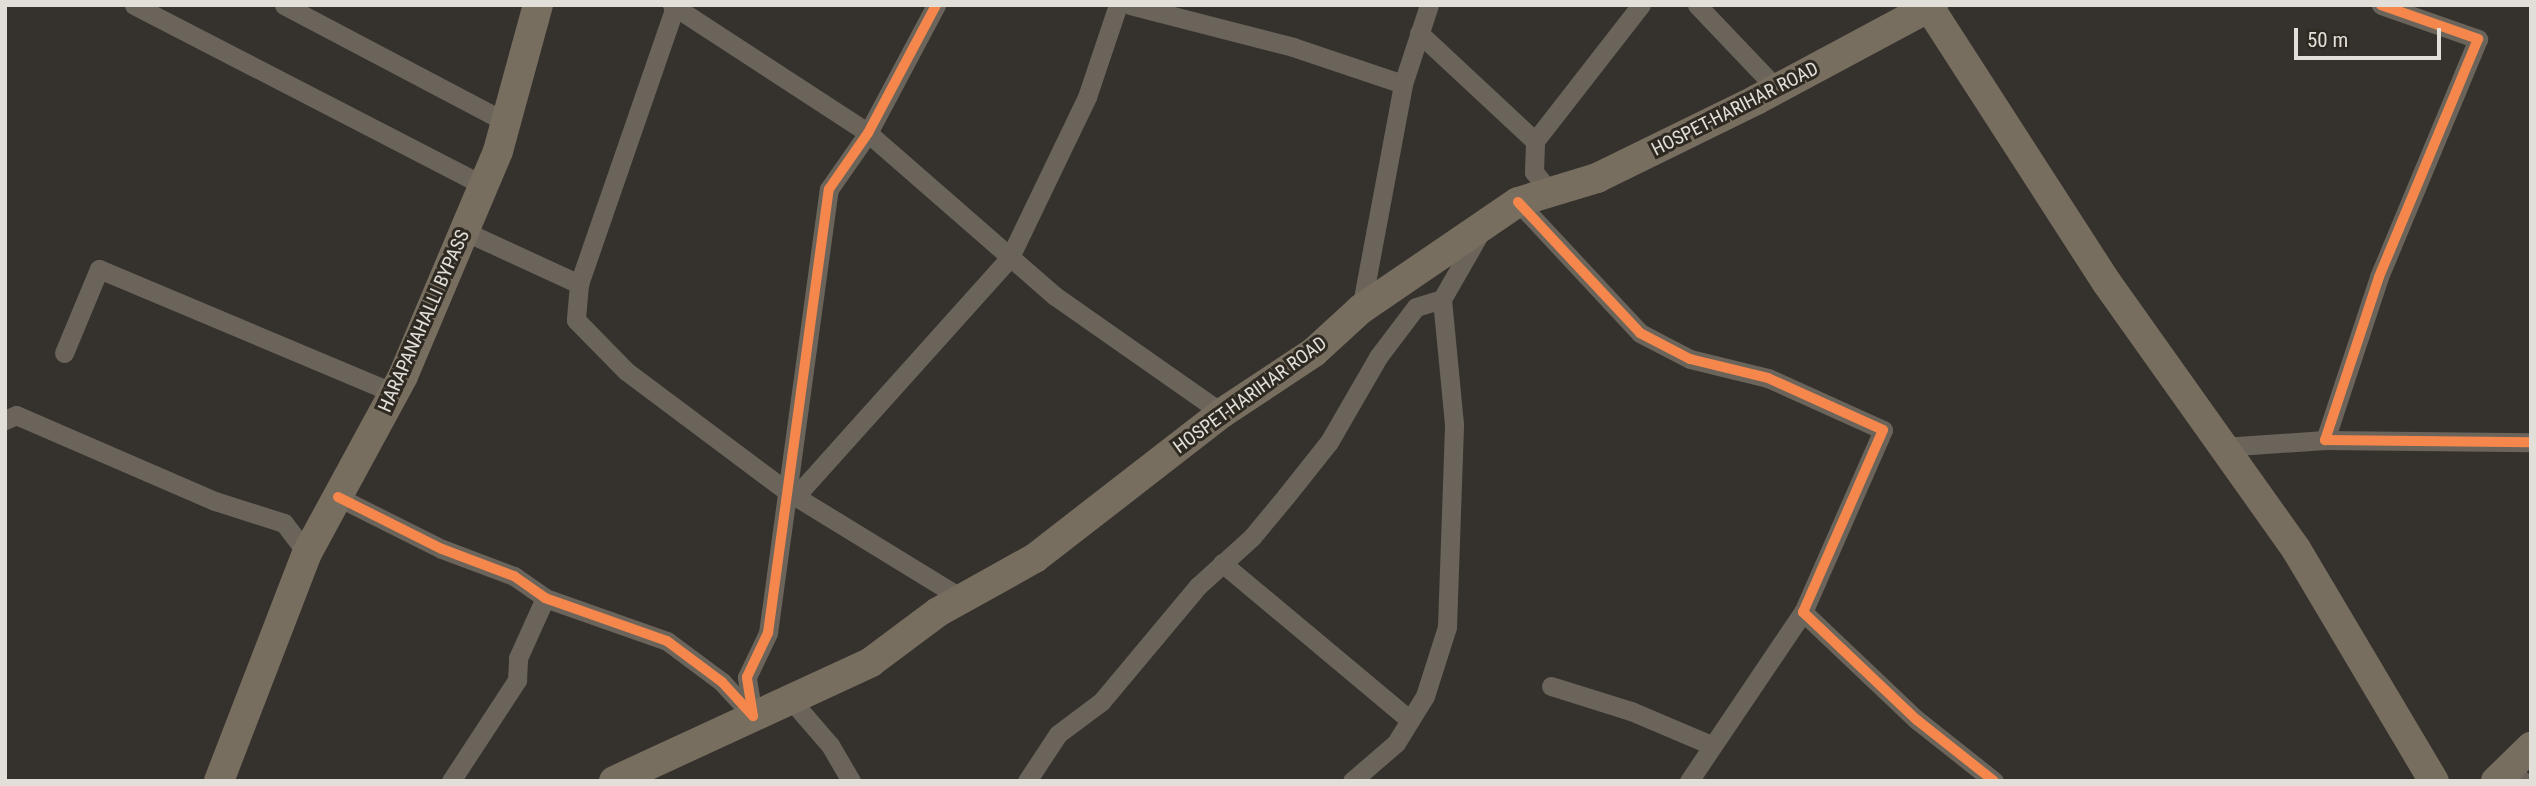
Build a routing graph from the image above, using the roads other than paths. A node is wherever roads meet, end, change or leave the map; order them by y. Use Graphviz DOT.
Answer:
graph roads {
  1 [pos="134,5"];
  2 [pos="284,5"];
  3 [pos="538,5"];
  4 [pos="936,5"];
  5 [pos="1118,5"];
  6 [pos="1130,5"];
  7 [pos="1429,5"];
  8 [pos="1641,5"];
  9 [pos="1697,5"];
  10 [pos="2381,5"];
  11 [pos="674,6"];
  12 [pos="1931,6"];
  13 [pos="1419,33"];
  14 [pos="1403,84"];
  15 [pos="1777,89"];
  16 [pos="506,122"];
  17 [pos="868,134"];
  18 [pos="1535,141"];
  19 [pos="484,185"];
  20 [pos="1551,194"];
  21 [pos="1518,202"];
  22 [pos="1484,226"];
  23 [pos="464,231"];
  24 [pos="1010,257"];
  25 [pos="579,284"];
  26 [pos="1442,299"];
  27 [pos="1361,309"];
  28 [pos="64,353"];
  29 [pos="394,393"];
  30 [pos="1222,413"];
  31 [pos="5,420"];
  32 [pos="2325,440"];
  33 [pos="2531,442"];
  34 [pos="2222,447"];
  35 [pos="790,494"];
  36 [pos="338,497"];
  37 [pos="307,553"];
  38 [pos="1222,563"];
  39 [pos="545,598"];
  40 [pos="961,598"];
  41 [pos="1803,611"];
  42 [pos="1551,687"];
  43 [pos="791,700"];
  44 [pos="753,716"];
  45 [pos="1410,720"];
  46 [pos="1711,745"];
  47 [pos="2531,747"];
  48 [pos="2509,777"];
  49 [pos="219,781"];
  50 [pos="451,781"];
  51 [pos="614,781"];
  52 [pos="851,781"];
  53 [pos="1027,781"];
  54 [pos="1352,781"];
  55 [pos="1689,781"];
  56 [pos="1994,781"];
  57 [pos="2434,781"];
  1 -- 19 [label="street"];
  2 -- 16 [label="street"];
  3 -- 16 [label="main road, HARAPANAHALLI BYPASS"];
  4 -- 17 [label="street"];
  5 -- 24 [label="street"];
  6 -- 14 [label="street"];
  7 -- 13 [label="street"];
  8 -- 18 [label="street"];
  9 -- 15 [label="street"];
  10 -- 32 [label="street"];
  11 -- 17 [label="street"];
  11 -- 25 [label="street"];
  12 -- 15 [label="main road, HOSPET-HARIHAR ROAD"];
  12 -- 34 [label="main road"];
  13 -- 14 [label="street"];
  13 -- 18 [label="street"];
  14 -- 27 [label="street"];
  15 -- 20 [label="main road, HOSPET-HARIHAR ROAD"];
  16 -- 19 [label="main road, HARAPANAHALLI BYPASS"];
  17 -- 24 [label="street"];
  17 -- 35 [label="street"];
  18 -- 20 [label="street"];
  19 -- 23 [label="main road, HARAPANAHALLI BYPASS"];
  20 -- 21 [label="main road, HOSPET-HARIHAR ROAD"];
  21 -- 22 [label="main road, HOSPET-HARIHAR ROAD"];
  21 -- 41 [label="street"];
  22 -- 26 [label="street"];
  22 -- 27 [label="main road, HOSPET-HARIHAR ROAD"];
  23 -- 25 [label="street"];
  23 -- 29 [label="main road, HARAPANAHALLI BYPASS"];
  24 -- 30 [label="street"];
  24 -- 35 [label="street"];
  25 -- 35 [label="street"];
  26 -- 38 [label="street"];
  26 -- 45 [label="street"];
  27 -- 30 [label="main road, HOSPET-HARIHAR ROAD"];
  28 -- 29 [label="street"];
  29 -- 36 [label="main road, HARAPANAHALLI BYPASS"];
  30 -- 40 [label="main road, HOSPET-HARIHAR ROAD"];
  31 -- 37 [label="street"];
  32 -- 33 [label="street"];
  32 -- 34 [label="street"];
  34 -- 57 [label="main road"];
  35 -- 40 [label="street"];
  35 -- 44 [label="street"];
  36 -- 37 [label="main road, HARAPANAHALLI BYPASS"];
  36 -- 39 [label="street"];
  37 -- 49 [label="main road, HARAPANAHALLI BYPASS"];
  38 -- 45 [label="street"];
  38 -- 53 [label="street"];
  39 -- 44 [label="street"];
  39 -- 50 [label="street"];
  40 -- 43 [label="main road, HOSPET-HARIHAR ROAD"];
  41 -- 46 [label="street"];
  41 -- 56 [label="street"];
  42 -- 46 [label="street"];
  43 -- 44 [label="main road, HOSPET-HARIHAR ROAD"];
  43 -- 52 [label="street"];
  44 -- 51 [label="main road, HOSPET-HARIHAR ROAD"];
  45 -- 54 [label="street"];
  46 -- 55 [label="street"];
  47 -- 48 [label="main road"];
}
